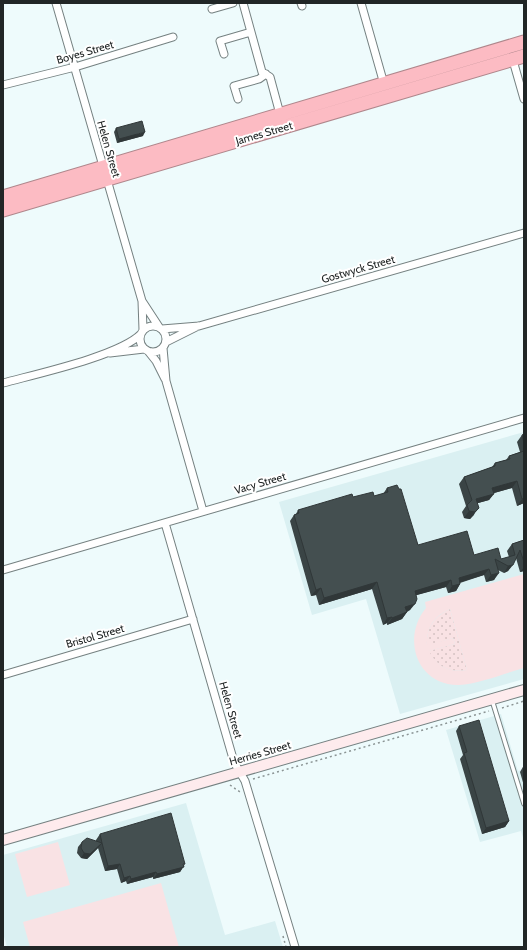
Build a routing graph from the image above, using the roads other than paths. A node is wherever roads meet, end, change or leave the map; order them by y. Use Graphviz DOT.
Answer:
graph roads {
  1 [pos="56,3"];
  2 [pos="233,3"];
  3 [pos="243,3"];
  4 [pos="361,3"];
  5 [pos="212,9"];
  6 [pos="251,32"];
  7 [pos="173,37"];
  8 [pos="524,42"];
  9 [pos="224,54"];
  10 [pos="515,54"];
  11 [pos="75,67"];
  12 [pos="266,74"];
  13 [pos="384,84"];
  14 [pos="3,85"];
  15 [pos="238,99"];
  16 [pos="524,99"];
  17 [pos="280,114"];
  18 [pos="105,173"];
  19 [pos="3,197"];
  20 [pos="3,210"];
  21 [pos="524,233"];
  22 [pos="142,301"];
  23 [pos="199,326"];
  24 [pos="160,328"];
  25 [pos="142,332"];
  26 [pos="165,345"];
  27 [pos="146,350"];
  28 [pos="107,353"];
  29 [pos="166,381"];
  30 [pos="3,383"];
  31 [pos="524,418"];
  32 [pos="203,511"];
  33 [pos="165,522"];
  34 [pos="3,570"];
  35 [pos="193,619"];
  36 [pos="3,674"];
  37 [pos="524,690"];
  38 [pos="491,699"];
  39 [pos="240,772"];
  40 [pos="524,804"];
  41 [pos="3,840"];
  42 [pos="295,947"];
  1 -- 11 [label="street, Helen Street"];
  2 -- 5 [label="street"];
  3 -- 6 [label="street"];
  4 -- 13 [label="street"];
  6 -- 9 [label="street"];
  6 -- 12 [label="street"];
  7 -- 11 [label="street, Boyes Street"];
  8 -- 10 [label="highway, James Street"];
  10 -- 13 [label="highway, James Street"];
  10 -- 16 [label="street"];
  10 -- 18 [label="highway, James Street"];
  11 -- 14 [label="street, Boyes Street"];
  11 -- 18 [label="street, Helen Street"];
  12 -- 15 [label="street"];
  12 -- 17 [label="street"];
  13 -- 17 [label="highway, James Street"];
  17 -- 18 [label="highway, James Street"];
  18 -- 19 [label="highway, James Street"];
  18 -- 20 [label="highway, James Street"];
  18 -- 22 [label="street, Helen Street"];
  21 -- 23 [label="street, Gostwyck Street"];
  22 -- 24 [label="street, Helen Street"];
  22 -- 25 [label="street, Helen Street"];
  23 -- 24 [label="street, Gostwyck Street"];
  23 -- 26 [label="street, Gostwyck Street"];
  24 -- 25 [label="street"];
  24 -- 26 [label="street"];
  25 -- 27 [label="street"];
  25 -- 28 [label="street"];
  26 -- 27 [label="street"];
  26 -- 29 [label="street"];
  27 -- 28 [label="street"];
  27 -- 29 [label="street"];
  28 -- 30 [label="street"];
  29 -- 32 [label="street"];
  31 -- 32 [label="street, Vacy Street"];
  32 -- 33 [label="street, Vacy Street"];
  33 -- 34 [label="street, Vacy Street"];
  33 -- 35 [label="street, Helen Street"];
  35 -- 36 [label="street, Bristol Street"];
  35 -- 39 [label="street, Helen Street"];
  37 -- 38 [label="street, Herries Street"];
  38 -- 39 [label="street, Herries Street"];
  38 -- 40 [label="lane"];
  39 -- 41 [label="street, Herries Street"];
  39 -- 42 [label="street, Helen Street"];
}
